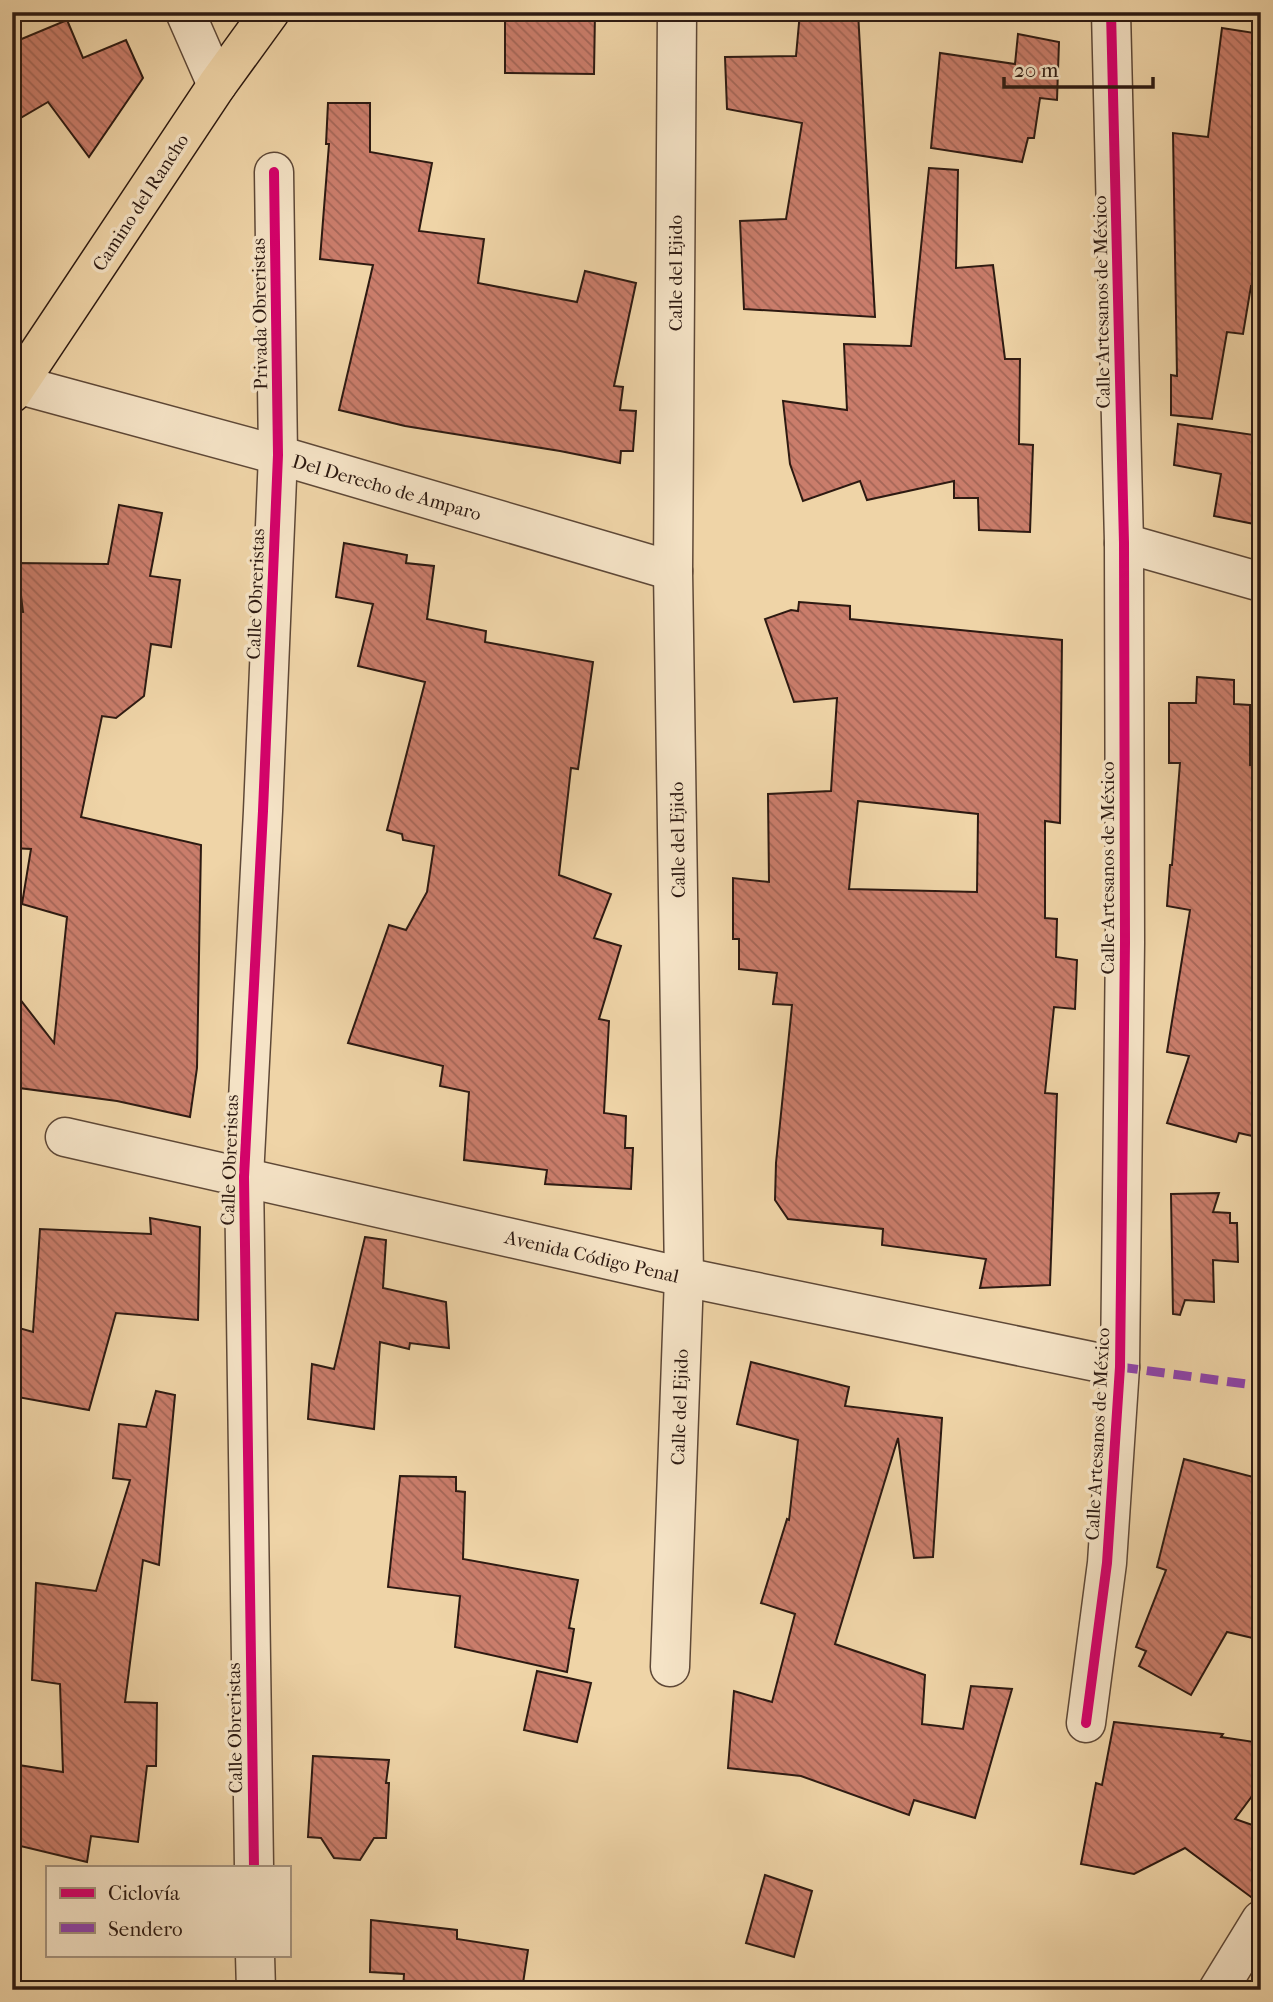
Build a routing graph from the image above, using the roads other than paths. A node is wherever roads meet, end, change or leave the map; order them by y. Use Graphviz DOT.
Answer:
graph roads {
  1 [pos="185,12"];
  2 [pos="270,12"];
  3 [pos="677,12"];
  4 [pos="1111,12"];
  5 [pos="217,85"];
  6 [pos="274,172"];
  7 [pos="16,389"];
  8 [pos="278,455"];
  9 [pos="1124,543"];
  10 [pos="673,571"];
  11 [pos="1261,582"];
  12 [pos="65,1138"];
  13 [pos="244,1177"];
  14 [pos="684,1277"];
  15 [pos="1120,1367"];
  16 [pos="670,1667"];
  17 [pos="1086,1723"];
  18 [pos="254,1866"];
  19 [pos="1261,1920"];
  20 [pos="255,1956"];
  21 [pos="256,1990"];
  22 [pos="1218,1990"];
  1 -- 5 [label="street"];
  2 -- 5 [label="main road, Camino del Rancho"];
  3 -- 10 [label="street, Calle del Ejido"];
  4 -- 9 [label="street, Calle Artesanos de México"];
  5 -- 7 [label="main road, Camino del Rancho"];
  6 -- 8 [label="street, Privada Obreristas"];
  7 -- 8 [label="street, Del Derecho de Amparo"];
  8 -- 10 [label="street, Del Derecho de Amparo"];
  8 -- 13 [label="street, Calle Obreristas"];
  9 -- 11 [label="street"];
  9 -- 15 [label="street, Calle Artesanos de México"];
  10 -- 14 [label="street, Calle del Ejido"];
  12 -- 13 [label="street, Avenida Código Penal"];
  13 -- 14 [label="street, Avenida Código Penal"];
  13 -- 18 [label="street, Calle Obreristas"];
  14 -- 15 [label="street, Avenida Código Penal"];
  14 -- 16 [label="street, Calle del Ejido"];
  15 -- 17 [label="street, Calle Artesanos de México"];
  19 -- 22 [label="street"];
  20 -- 21 [label="street"];
}
